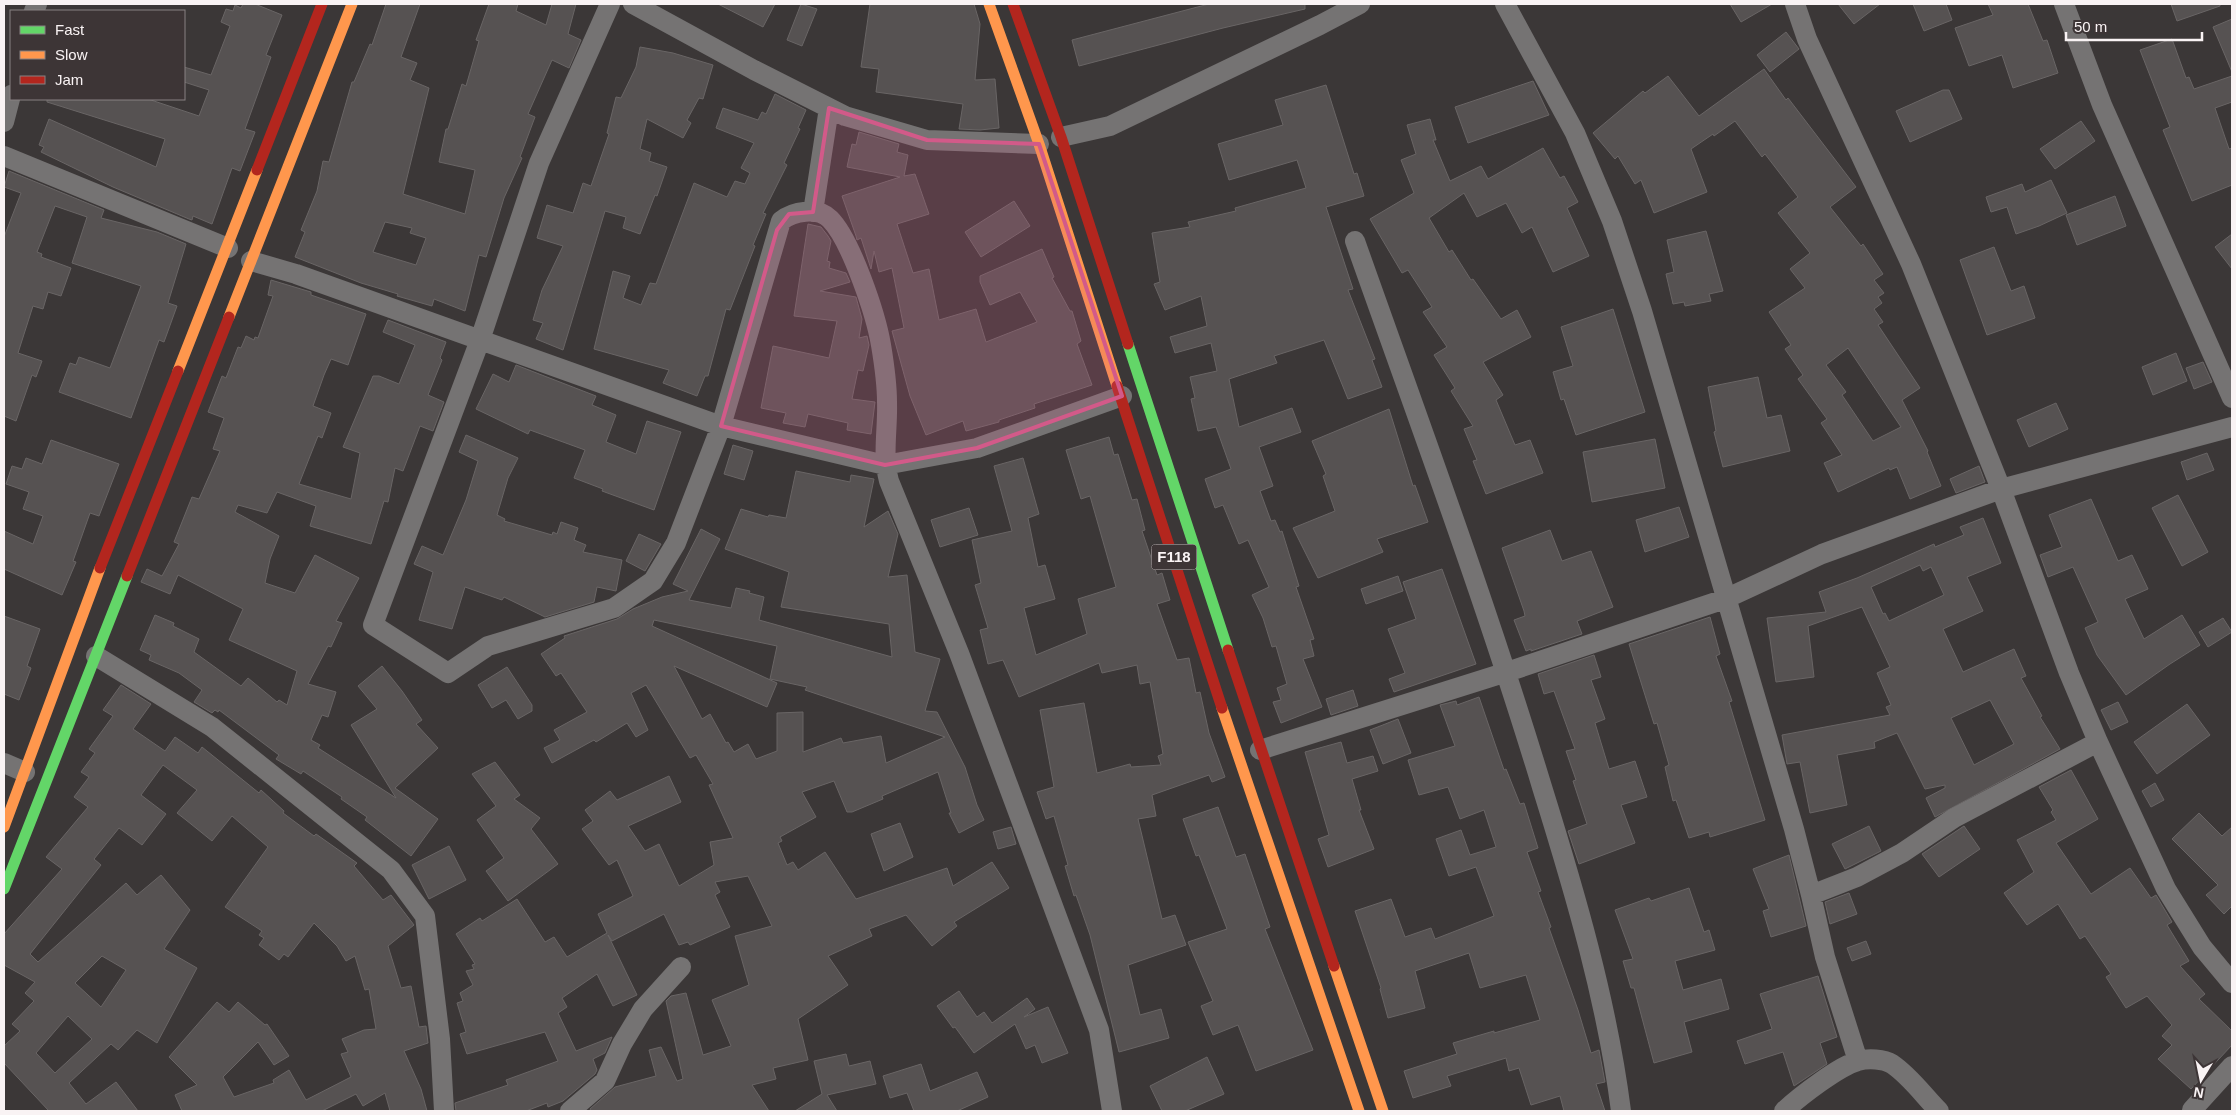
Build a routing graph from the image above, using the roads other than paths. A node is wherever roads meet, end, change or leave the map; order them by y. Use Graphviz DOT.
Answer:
graph roads {
  1 [pos="322,4"];
  2 [pos="352,4"];
  3 [pos="610,4"];
  4 [pos="633,4"];
  5 [pos="989,4"];
  6 [pos="1013,4"];
  7 [pos="1360,4"];
  8 [pos="1505,4"];
  9 [pos="1795,4"];
  10 [pos="2064,4"];
  11 [pos="308,78"];
  12 [pos="10,99"];
  13 [pos="829,108"];
  14 [pos="4,122"];
  15 [pos="1060,137"];
  16 [pos="1039,144"];
  17 [pos="4,156"];
  18 [pos="813,212"];
  19 [pos="1355,241"];
  20 [pos="228,248"];
  21 [pos="251,261"];
  22 [pos="480,340"];
  23 [pos="1122,396"];
  24 [pos="2232,398"];
  25 [pos="721,426"];
  26 [pos="2232,427"];
  27 [pos="885,465"];
  28 [pos="2001,489"];
  29 [pos="146,492"];
  30 [pos="1725,599"];
  31 [pos="96,656"];
  32 [pos="1507,672"];
  33 [pos="2098,742"];
  34 [pos="1260,750"];
  35 [pos="4,763"];
  36 [pos="25,772"];
  37 [pos="4,827"];
  38 [pos="4,889"];
  39 [pos="1812,895"];
  40 [pos="681,967"];
  41 [pos="2232,983"];
  42 [pos="1858,1061"];
  43 [pos="2232,1066"];
  44 [pos="1110,1110"];
  45 [pos="2192,1110"];
  46 [pos="444,1111"];
  47 [pos="570,1111"];
  48 [pos="1359,1111"];
  49 [pos="1383,1111"];
  50 [pos="1621,1111"];
  51 [pos="1784,1111"];
  52 [pos="1939,1111"];
  1 -- 11 [label="main road"];
  2 -- 11 [label="main road"];
  3 -- 22 [label="street"];
  4 -- 13 [label="street"];
  5 -- 16 [label="main road, F118"];
  6 -- 15 [label="main road, F118"];
  7 -- 15 [label="street"];
  8 -- 30 [label="street"];
  9 -- 28 [label="street"];
  10 -- 24 [label="street"];
  11 -- 20 [label="main road"];
  11 -- 21 [label="main road"];
  12 -- 14 [label="street"];
  13 -- 16 [label="street"];
  13 -- 18 [label="street"];
  15 -- 34 [label="main road, F118"];
  16 -- 23 [label="main road, F118"];
  17 -- 20 [label="street"];
  18 -- 25 [label="street"];
  18 -- 27 [label="street"];
  19 -- 32 [label="street"];
  20 -- 29 [label="main road"];
  21 -- 22 [label="street"];
  21 -- 29 [label="main road"];
  22 -- 25 [label="street"];
  22 -- 25 [label="street"];
  23 -- 27 [label="street"];
  23 -- 48 [label="main road, F118"];
  25 -- 27 [label="street"];
  26 -- 28 [label="street"];
  27 -- 44 [label="street"];
  28 -- 30 [label="street"];
  28 -- 33 [label="street"];
  29 -- 31 [label="main road"];
  29 -- 36 [label="main road"];
  30 -- 32 [label="street"];
  30 -- 39 [label="street"];
  31 -- 38 [label="main road"];
  31 -- 46 [label="street"];
  32 -- 34 [label="street"];
  32 -- 50 [label="street"];
  33 -- 39 [label="street"];
  33 -- 41 [label="street"];
  34 -- 49 [label="main road, F118"];
  35 -- 36 [label="street"];
  36 -- 37 [label="main road"];
  39 -- 42 [label="street"];
  40 -- 47 [label="street"];
  42 -- 51 [label="street"];
  42 -- 52 [label="street"];
  43 -- 45 [label="street"];
}
